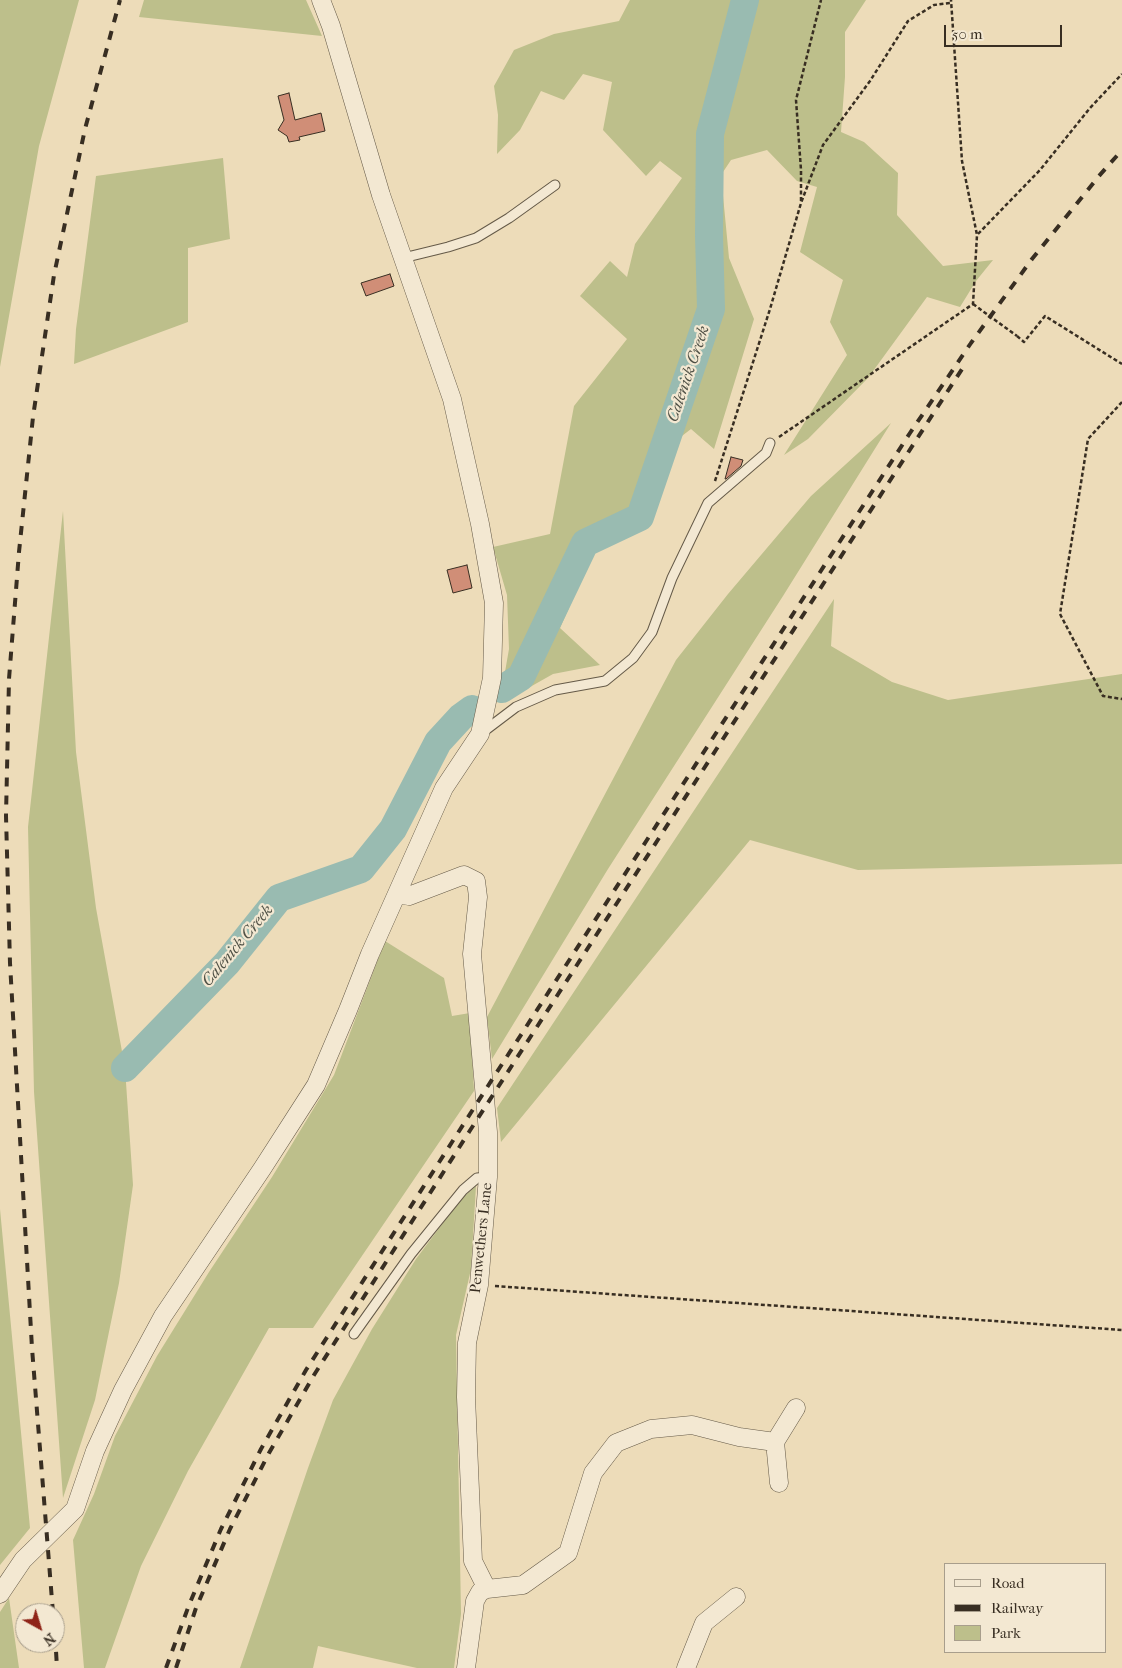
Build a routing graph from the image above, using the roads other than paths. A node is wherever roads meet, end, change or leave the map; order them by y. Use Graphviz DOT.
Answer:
graph roads {
  1 [pos="320,0"];
  2 [pos="555,185"];
  3 [pos="404,258"];
  4 [pos="770,443"];
  5 [pos="480,734"];
  6 [pos="397,894"];
  7 [pos="488,1177"];
  8 [pos="354,1334"];
  9 [pos="796,1408"];
  10 [pos="775,1442"];
  11 [pos="779,1483"];
  12 [pos="487,1589"];
  13 [pos="0,1594"];
  14 [pos="736,1597"];
  15 [pos="466,1668"];
  16 [pos="686,1668"];
  1 -- 3 [label="street"];
  2 -- 3 [label="lane"];
  3 -- 5 [label="street"];
  4 -- 5 [label="lane"];
  5 -- 6 [label="street"];
  6 -- 7 [label="street, Penwethers Lane"];
  6 -- 13 [label="street"];
  7 -- 8 [label="lane"];
  7 -- 12 [label="street, Penwethers Lane"];
  9 -- 10 [label="street"];
  10 -- 11 [label="street"];
  10 -- 12 [label="street"];
  12 -- 15 [label="street"];
  14 -- 16 [label="street"];
}
